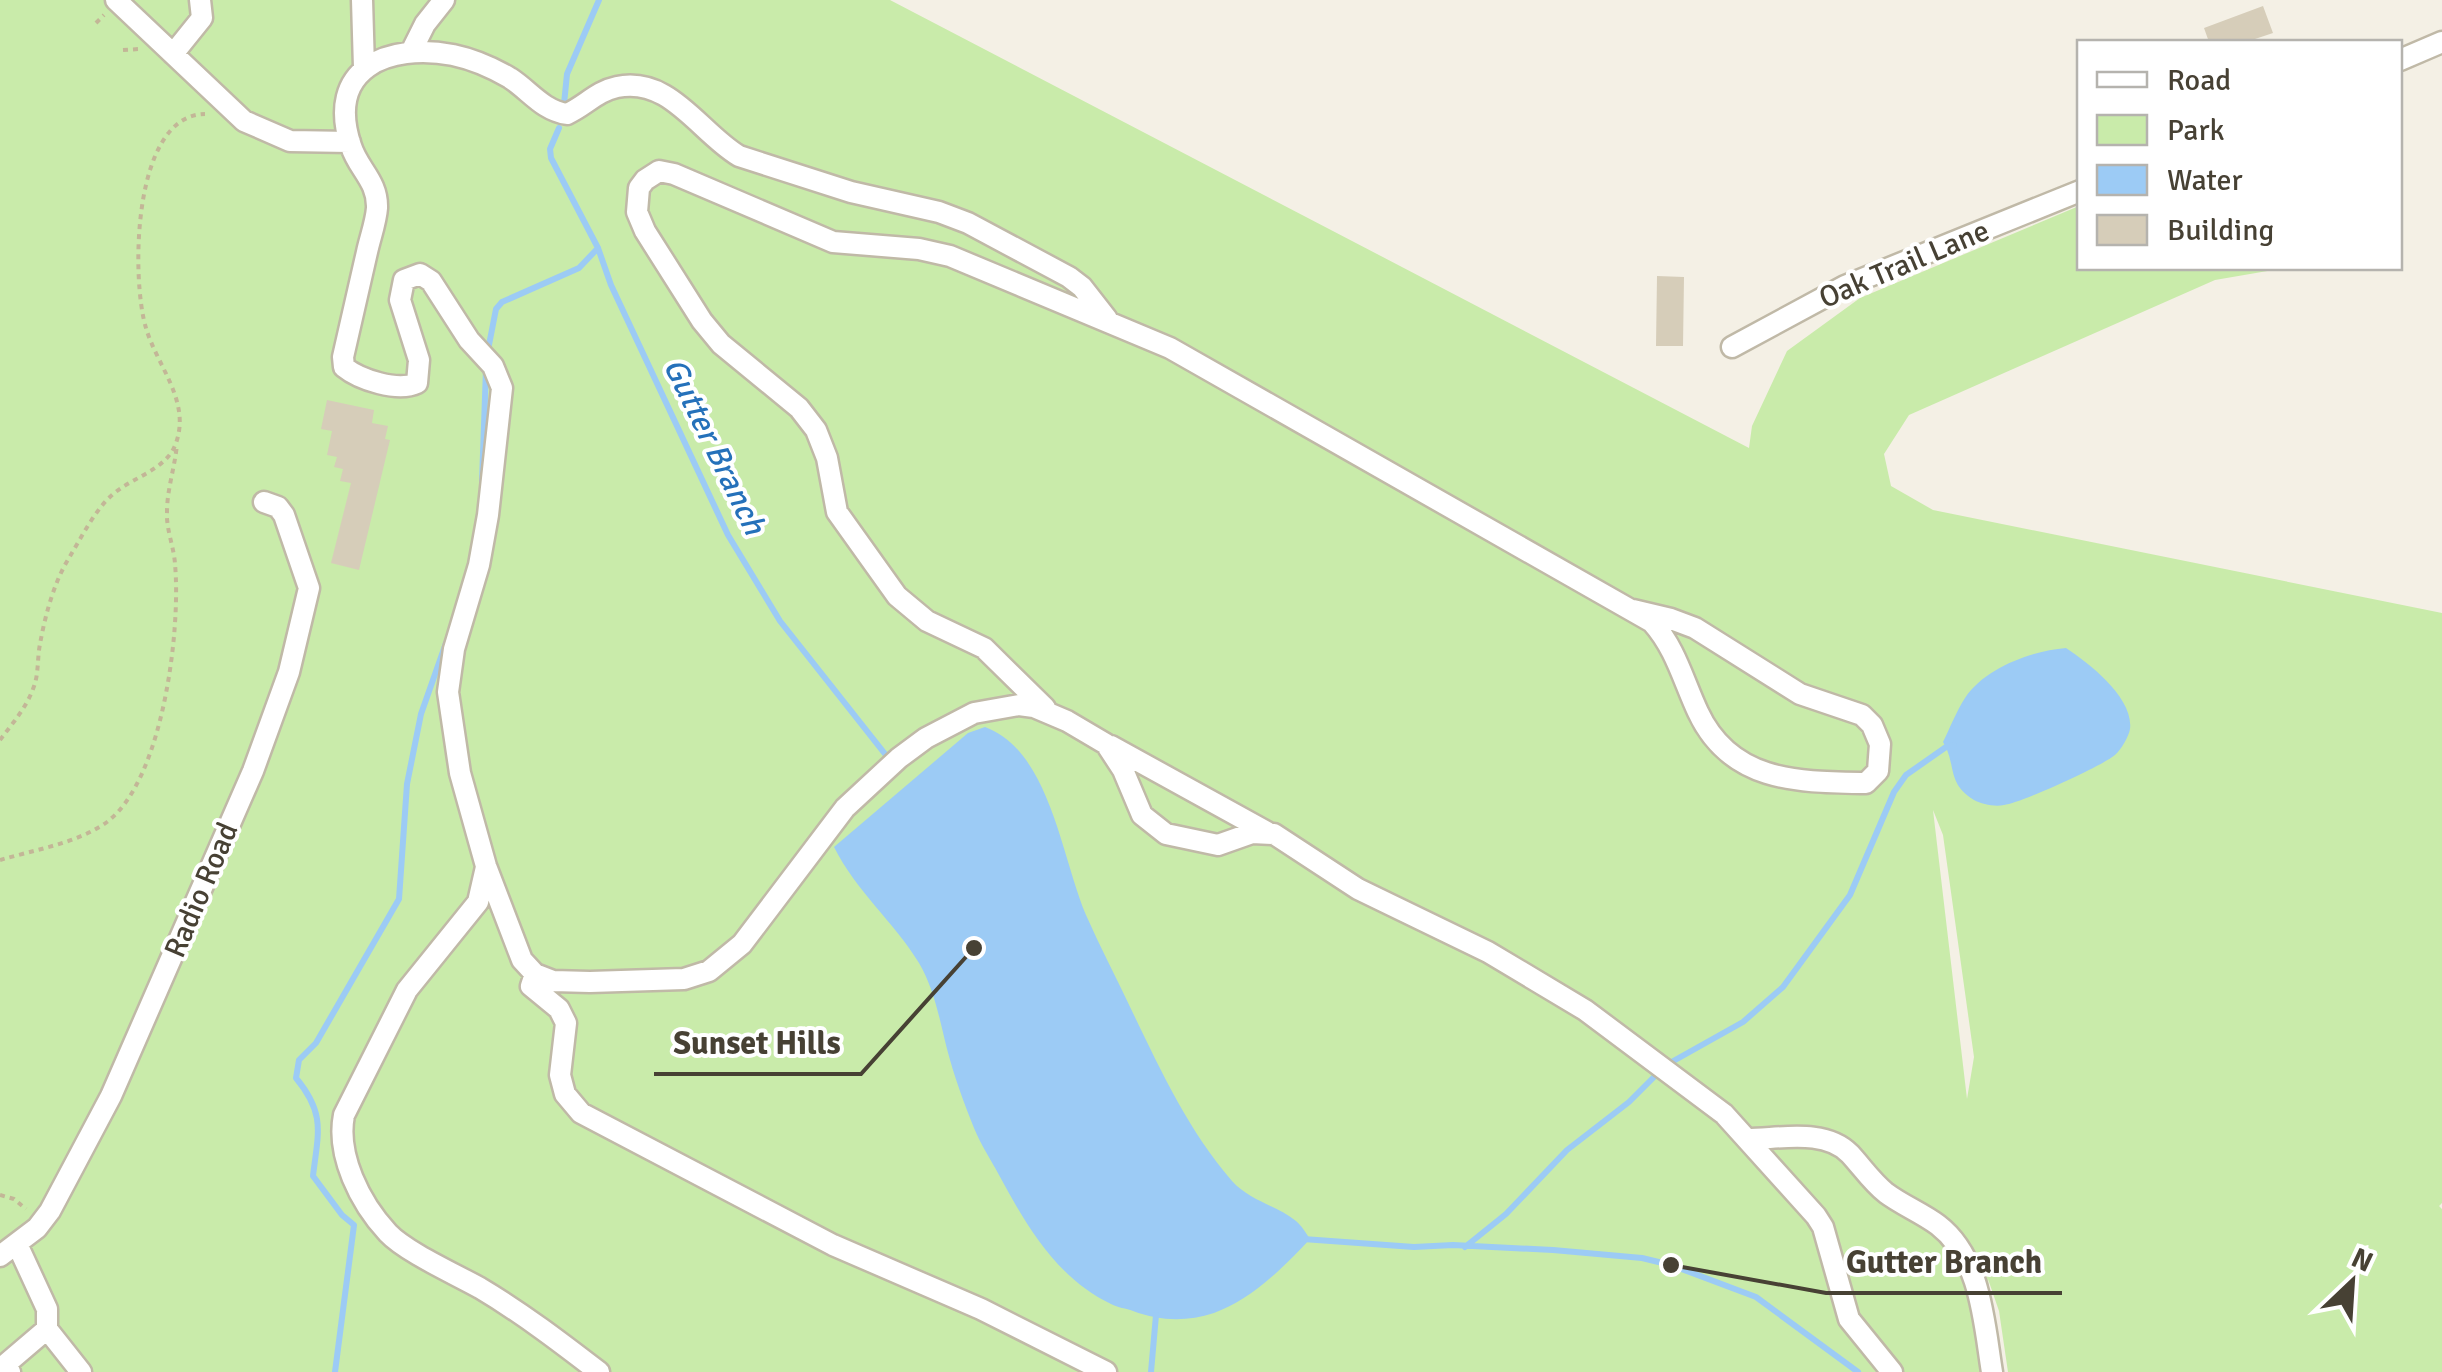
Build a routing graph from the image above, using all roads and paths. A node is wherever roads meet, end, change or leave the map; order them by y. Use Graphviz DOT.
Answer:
graph roads {
  1 [pos="116,0"];
  2 [pos="200,0"];
  3 [pos="362,0"];
  4 [pos="444,0"];
  5 [pos="2442,42"];
  6 [pos="411,52"];
  7 [pos="173,54"];
  8 [pos="2402,59"];
  9 [pos="364,68"];
  10 [pos="244,121"];
  11 [pos="350,142"];
  12 [pos="2077,192"];
  13 [pos="1107,319"];
  14 [pos="1732,347"];
  15 [pos="177,442"];
  16 [pos="264,502"];
  17 [pos="1633,610"];
  18 [pos="1050,713"];
  19 [pos="0,740"];
  20 [pos="1106,744"];
  21 [pos="1267,832"];
  22 [pos="0,860"];
  23 [pos="486,866"];
  24 [pos="535,974"];
  25 [pos="1747,1140"];
  26 [pos="0,1195"];
  27 [pos="42,1222"];
  28 [pos="9,1250"];
  29 [pos="47,1329"];
  30 [pos="10,1372"];
  31 [pos="81,1372"];
  32 [pos="599,1372"];
  33 [pos="1106,1372"];
  34 [pos="1892,1372"];
  35 [pos="1992,1372"];
  1 -- 7 [label="street"];
  2 -- 7 [label="street"];
  3 -- 9 [label="street"];
  4 -- 6 [label="street"];
  5 -- 8 [label="street"];
  6 -- 9 [label="street"];
  6 -- 13 [label="street"];
  7 -- 10 [label="street"];
  9 -- 11 [label="street"];
  10 -- 11 [label="street"];
  10 -- 15 [label="path"];
  11 -- 23 [label="street"];
  12 -- 14 [label="street, Oak Trail Lane"];
  13 -- 17 [label="street"];
  13 -- 18 [label="street"];
  15 -- 19 [label="path"];
  15 -- 22 [label="path"];
  16 -- 27 [label="street, Radio Road"];
  17 -- 17 [label="street"];
  18 -- 20 [label="street"];
  18 -- 24 [label="street"];
  20 -- 21 [label="street"];
  20 -- 21 [label="street"];
  21 -- 25 [label="street"];
  23 -- 24 [label="street"];
  23 -- 32 [label="street"];
  24 -- 33 [label="street"];
  25 -- 34 [label="street"];
  25 -- 35 [label="street"];
  26 -- 27 [label="path"];
  27 -- 28 [label="street, Radio Road"];
  28 -- 29 [label="street"];
  29 -- 30 [label="street"];
  29 -- 31 [label="street"];
}
